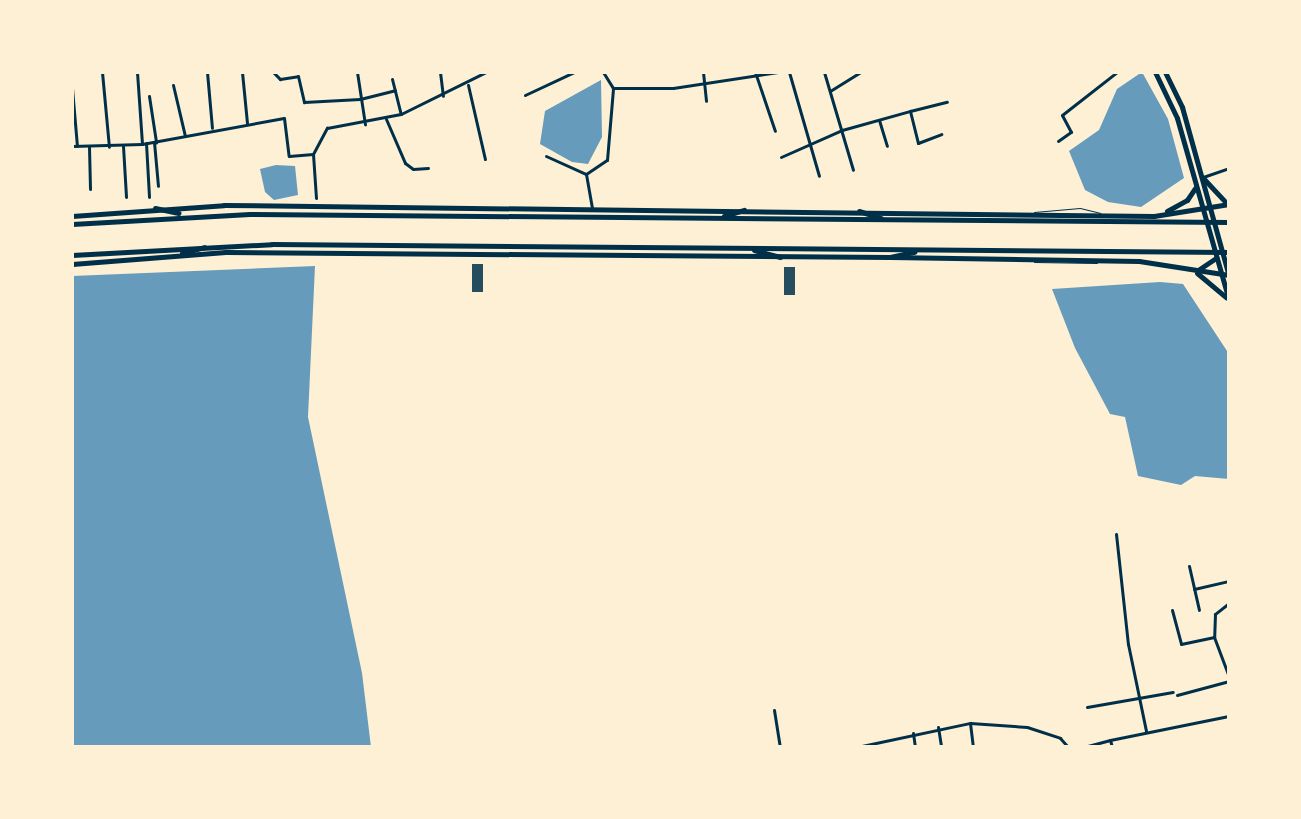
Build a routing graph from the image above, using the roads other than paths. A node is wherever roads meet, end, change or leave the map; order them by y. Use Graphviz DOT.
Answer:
graph roads {
  1 [pos="102,72"];
  2 [pos="137,72"];
  3 [pos="207,72"];
  4 [pos="242,72"];
  5 [pos="273,72"];
  6 [pos="357,72"];
  7 [pos="440,72"];
  8 [pos="486,72"];
  9 [pos="574,72"];
  10 [pos="603,72"];
  11 [pos="703,72"];
  12 [pos="778,72"];
  13 [pos="789,72"];
  14 [pos="824,72"];
  15 [pos="860,72"];
  16 [pos="1117,72"];
  17 [pos="1155,72"];
  18 [pos="1165,72"];
  19 [pos="755,73"];
  20 [pos="392,79"];
  21 [pos="704,82"];
  22 [pos="173,85"];
  23 [pos="468,85"];
  24 [pos="72,88"];
  25 [pos="613,88"];
  26 [pos="395,90"];
  27 [pos="830,91"];
  28 [pos="525,95"];
  29 [pos="149,96"];
  30 [pos="443,96"];
  31 [pos="360,99"];
  32 [pos="706,101"];
  33 [pos="947,102"];
  34 [pos="910,111"];
  35 [pos="401,114"];
  36 [pos="386,119"];
  37 [pos="879,120"];
  38 [pos="247,123"];
  39 [pos="365,124"];
  40 [pos="212,129"];
  41 [pos="842,130"];
  42 [pos="775,131"];
  43 [pos="941,134"];
  44 [pos="185,137"];
  45 [pos="1058,141"];
  46 [pos="155,142"];
  47 [pos="808,143"];
  48 [pos="144,144"];
  49 [pos="75,146"];
  50 [pos="123,146"];
  51 [pos="887,146"];
  52 [pos="89,147"];
  53 [pos="109,147"];
  54 [pos="313,154"];
  55 [pos="546,156"];
  56 [pos="781,157"];
  57 [pos="485,159"];
  58 [pos="1198,163"];
  59 [pos="428,168"];
  60 [pos="1229,168"];
  61 [pos="853,170"];
  62 [pos="586,174"];
  63 [pos="819,176"];
  64 [pos="1203,177"];
  65 [pos="1195,184"];
  66 [pos="158,186"];
  67 [pos="90,189"];
  68 [pos="126,197"];
  69 [pos="149,197"];
  70 [pos="316,198"];
  71 [pos="1228,204"];
  72 [pos="1209,207"];
  73 [pos="155,208"];
  74 [pos="592,208"];
  75 [pos="1200,209"];
  76 [pos="744,210"];
  77 [pos="859,211"];
  78 [pos="1162,214"];
  79 [pos="188,215"];
  80 [pos="72,216"];
  81 [pos="715,218"];
  82 [pos="887,219"];
  83 [pos="1229,222"];
  84 [pos="72,224"];
  85 [pos="213,244"];
  86 [pos="746,248"];
  87 [pos="922,250"];
  88 [pos="1229,252"];
  89 [pos="182,253"];
  90 [pos="72,255"];
  91 [pos="780,257"];
  92 [pos="890,257"];
  93 [pos="1216,257"];
  94 [pos="72,264"];
  95 [pos="1192,271"];
  96 [pos="1227,276"];
  97 [pos="1229,301"];
  98 [pos="1116,534"];
  99 [pos="1189,566"];
  100 [pos="1229,581"];
  101 [pos="1194,589"];
  102 [pos="1229,603"];
  103 [pos="1172,610"];
  104 [pos="1199,610"];
  105 [pos="1214,637"];
  106 [pos="1229,679"];
  107 [pos="1138,696"];
  108 [pos="1087,707"];
  109 [pos="774,710"];
  110 [pos="1229,716"];
  111 [pos="970,723"];
  112 [pos="938,727"];
  113 [pos="1146,731"];
  114 [pos="913,733"];
  115 [pos="1110,740"];
  116 [pos="878,744"];
  117 [pos="780,747"];
  118 [pos="857,747"];
  119 [pos="915,747"];
  120 [pos="941,747"];
  121 [pos="973,747"];
  122 [pos="1068,747"];
  123 [pos="1084,747"];
  124 [pos="1112,747"];
  1 -- 53 [label="street"];
  2 -- 48 [label="street"];
  3 -- 40 [label="street"];
  4 -- 38 [label="street"];
  5 -- 31 [label="street"];
  6 -- 31 [label="street"];
  7 -- 30 [label="street"];
  8 -- 23 [label="street"];
  9 -- 28 [label="street"];
  10 -- 25 [label="street"];
  11 -- 21 [label="street"];
  12 -- 19 [label="street"];
  13 -- 47 [label="street"];
  14 -- 27 [label="street"];
  15 -- 27 [label="street"];
  16 -- 45 [label="street"];
  17 -- 65 [label="main road"];
  18 -- 58 [label="main road"];
  19 -- 21 [label="street"];
  19 -- 42 [label="street"];
  20 -- 26 [label="street"];
  21 -- 25 [label="street"];
  21 -- 32 [label="street"];
  22 -- 44 [label="street"];
  23 -- 30 [label="street"];
  23 -- 57 [label="street"];
  24 -- 49 [label="street"];
  25 -- 62 [label="street"];
  26 -- 31 [label="street"];
  26 -- 35 [label="street"];
  27 -- 41 [label="street"];
  29 -- 46 [label="street"];
  30 -- 35 [label="street"];
  31 -- 39 [label="street"];
  33 -- 34 [label="street"];
  34 -- 37 [label="street"];
  34 -- 43 [label="street"];
  35 -- 36 [label="street"];
  36 -- 39 [label="street"];
  36 -- 59 [label="street"];
  37 -- 41 [label="street"];
  37 -- 51 [label="street"];
  38 -- 40 [label="street"];
  38 -- 54 [label="street"];
  39 -- 54 [label="street"];
  40 -- 44 [label="street"];
  41 -- 47 [label="street"];
  41 -- 61 [label="street"];
  44 -- 46 [label="street"];
  46 -- 48 [label="street"];
  46 -- 66 [label="street"];
  47 -- 56 [label="street"];
  47 -- 63 [label="street"];
  48 -- 50 [label="street"];
  48 -- 69 [label="street"];
  49 -- 52 [label="street"];
  50 -- 53 [label="street"];
  50 -- 68 [label="street"];
  52 -- 53 [label="street"];
  52 -- 67 [label="street"];
  54 -- 70 [label="street"];
  55 -- 62 [label="street"];
  58 -- 64 [label="main road"];
  58 -- 72 [label="main road"];
  60 -- 64 [label="street"];
  62 -- 74 [label="street"];
  64 -- 71 [label="main road"];
  65 -- 75 [label="main road"];
  65 -- 78 [label="main road"];
  71 -- 72 [label="main road"];
  72 -- 75 [label="main road"];
  72 -- 96 [label="main road"];
  73 -- 74 [label="main road"];
  73 -- 79 [label="main road"];
  73 -- 80 [label="main road"];
  74 -- 76 [label="main road"];
  75 -- 78 [label="main road"];
  75 -- 93 [label="main road"];
  76 -- 77 [label="main road"];
  76 -- 81 [label="main road"];
  77 -- 78 [label="main road"];
  77 -- 82 [label="main road"];
  79 -- 81 [label="main road"];
  79 -- 84 [label="main road"];
  81 -- 82 [label="main road"];
  82 -- 83 [label="main road"];
  85 -- 86 [label="main road"];
  85 -- 89 [label="main road"];
  85 -- 90 [label="main road"];
  86 -- 87 [label="main road"];
  86 -- 91 [label="main road"];
  87 -- 88 [label="main road"];
  87 -- 92 [label="main road"];
  89 -- 91 [label="main road"];
  89 -- 94 [label="main road"];
  91 -- 92 [label="main road"];
  92 -- 95 [label="main road"];
  93 -- 95 [label="main road"];
  93 -- 96 [label="main road"];
  95 -- 96 [label="main road"];
  95 -- 97 [label="main road"];
  96 -- 97 [label="main road"];
  98 -- 107 [label="street"];
  99 -- 101 [label="street"];
  100 -- 101 [label="street"];
  101 -- 104 [label="street"];
  102 -- 105 [label="street"];
  103 -- 105 [label="street"];
  105 -- 106 [label="street"];
  106 -- 107 [label="street"];
  107 -- 108 [label="street"];
  107 -- 113 [label="street"];
  109 -- 117 [label="street"];
  110 -- 113 [label="street"];
  111 -- 112 [label="street"];
  111 -- 121 [label="street"];
  111 -- 122 [label="street"];
  112 -- 114 [label="street"];
  112 -- 120 [label="street"];
  113 -- 115 [label="street"];
  114 -- 116 [label="street"];
  114 -- 119 [label="street"];
  115 -- 123 [label="street"];
  115 -- 124 [label="street"];
  116 -- 118 [label="street"];
}
